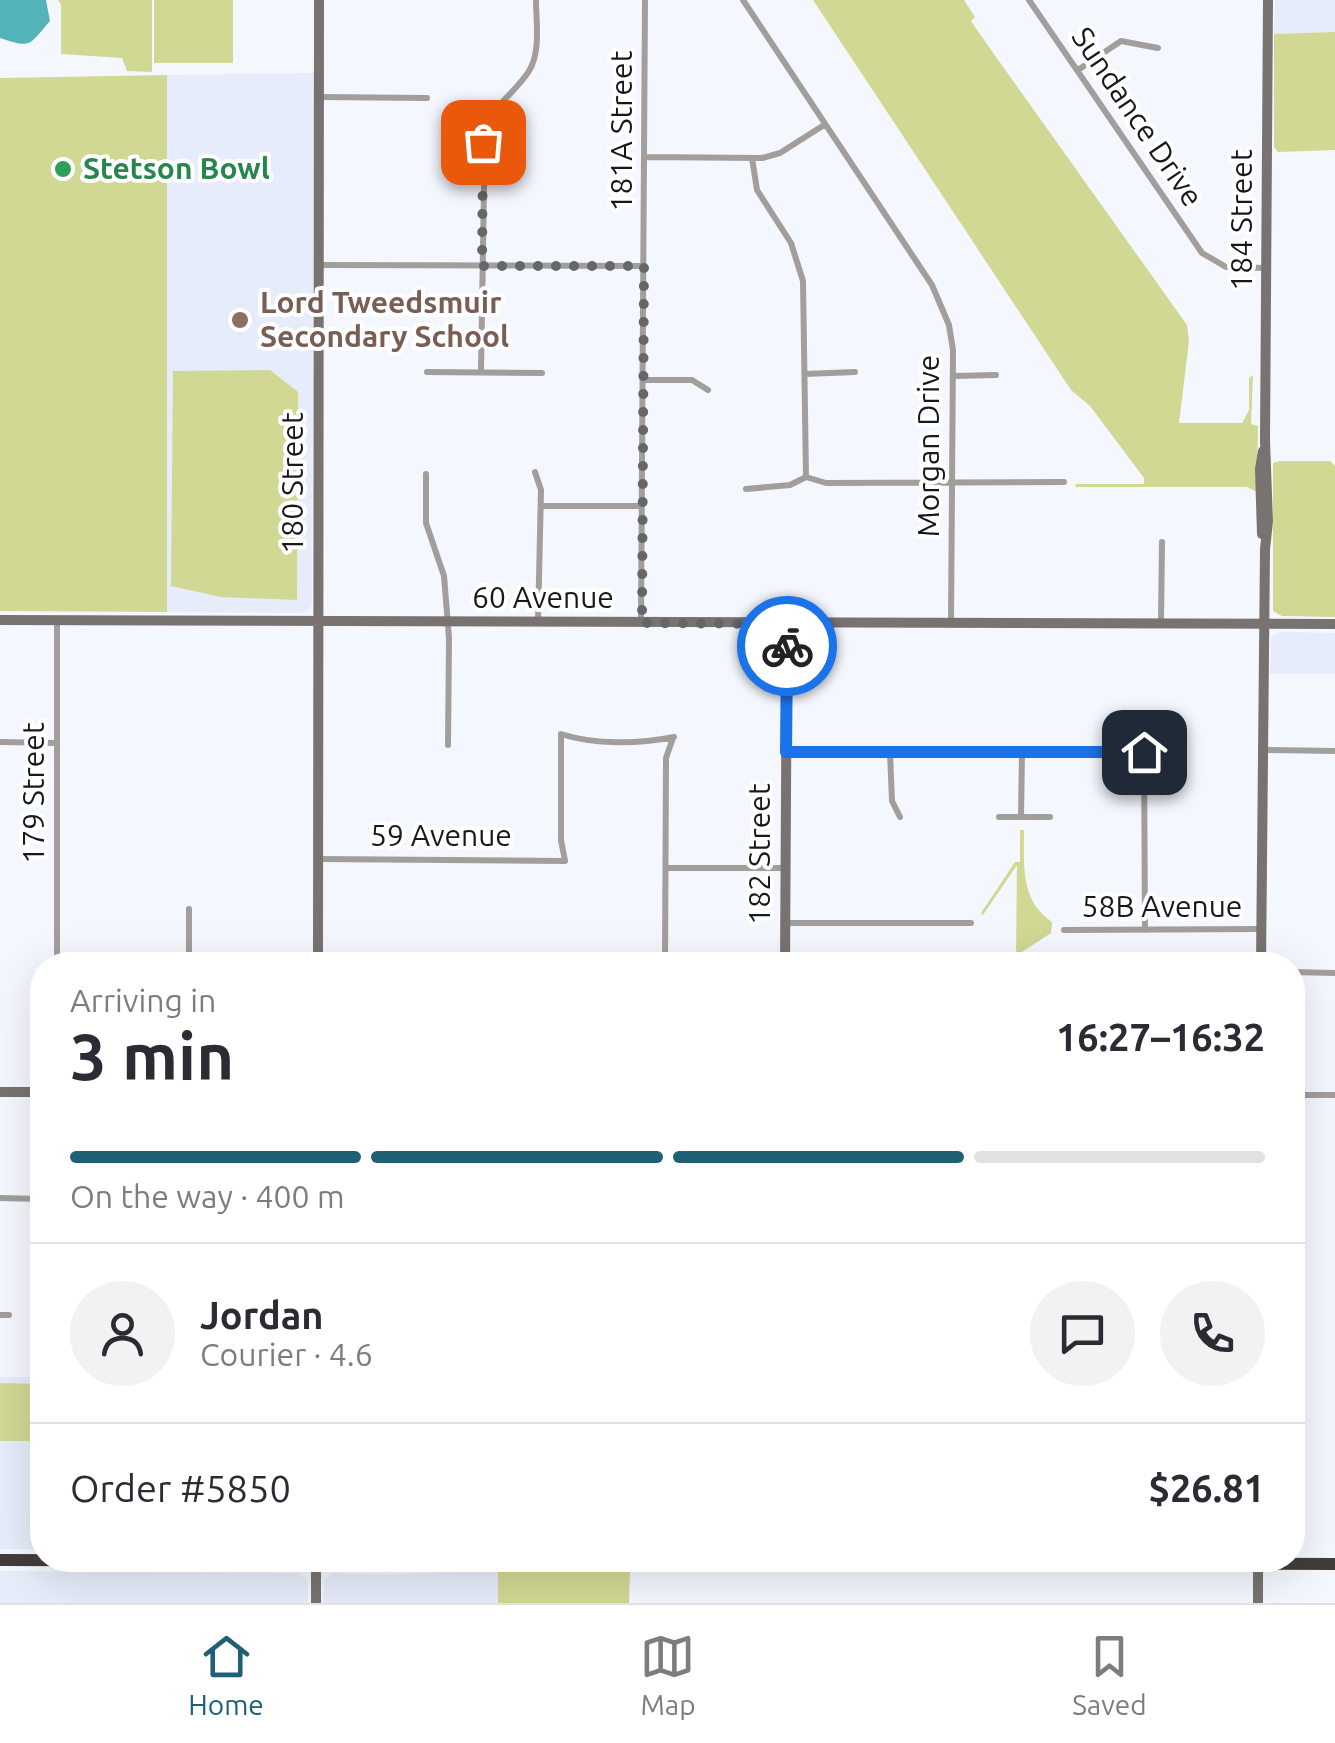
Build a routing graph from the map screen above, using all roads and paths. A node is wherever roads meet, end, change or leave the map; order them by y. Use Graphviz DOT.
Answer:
graph roads {
  1 [pos="318,0"];
  2 [pos="536,0"];
  3 [pos="645,0"];
  4 [pos="743,0"];
  5 [pos="1029,0"];
  6 [pos="1268,0"];
  7 [pos="1158,48"];
  8 [pos="1078,70"];
  9 [pos="319,96"];
  10 [pos="427,98"];
  11 [pos="824,124"];
  12 [pos="644,157"];
  13 [pos="752,158"];
  14 [pos="318,265"];
  15 [pos="482,266"];
  16 [pos="644,266"];
  17 [pos="1266,268"];
  18 [pos="481,371"];
  19 [pos="426,372"];
  20 [pos="542,372"];
  21 [pos="855,372"];
  22 [pos="805,374"];
  23 [pos="996,375"];
  24 [pos="954,376"];
  25 [pos="644,380"];
  26 [pos="708,390"];
  27 [pos="535,472"];
  28 [pos="426,474"];
  29 [pos="806,477"];
  30 [pos="954,482"];
  31 [pos="1064,482"];
  32 [pos="746,489"];
  33 [pos="541,506"];
  34 [pos="642,506"];
  35 [pos="1162,542"];
  36 [pos="0,620"];
  37 [pos="57,620"];
  38 [pos="318,622"];
  39 [pos="446,622"];
  40 [pos="538,623"];
  41 [pos="642,623"];
  42 [pos="787,624"];
  43 [pos="950,624"];
  44 [pos="1162,624"];
  45 [pos="1264,624"];
  46 [pos="1332,625"];
  47 [pos="0,742"];
  48 [pos="57,743"];
  49 [pos="448,745"];
  50 [pos="1262,750"];
  51 [pos="1335,750"];
  52 [pos="786,752"];
  53 [pos="890,752"];
  54 [pos="1022,752"];
  55 [pos="900,817"];
  56 [pos="999,817"];
  57 [pos="1022,817"];
  58 [pos="1050,817"];
  59 [pos="318,859"];
  60 [pos="666,868"];
  61 [pos="784,868"];
  62 [pos="189,909"];
  63 [pos="785,922"];
  64 [pos="971,923"];
  65 [pos="1261,929"];
  66 [pos="1064,930"];
  67 [pos="1145,930"];
  68 [pos="57,952"];
  69 [pos="189,952"];
  70 [pos="318,952"];
  71 [pos="665,952"];
  72 [pos="785,952"];
  73 [pos="1260,952"];
  74 [pos="1305,972"];
  75 [pos="1335,973"];
  76 [pos="0,1092"];
  77 [pos="30,1092"];
  78 [pos="1305,1095"];
  79 [pos="1335,1095"];
  80 [pos="0,1198"];
  81 [pos="30,1199"];
  82 [pos="0,1560"];
  83 [pos="30,1560"];
  84 [pos="1305,1563"];
  85 [pos="1335,1564"];
  86 [pos="316,1572"];
  87 [pos="1258,1572"];
  88 [pos="316,1603"];
  89 [pos="1258,1603"];
  1 -- 9 [label="main road, 180 Street"];
  2 -- 15 [label="street"];
  3 -- 12 [label="street, 181A Street"];
  4 -- 11 [label="street, Morgan Drive"];
  5 -- 8 [label="street, Sundance Drive"];
  6 -- 17 [label="main road, 184 Street"];
  7 -- 8 [label="street"];
  8 -- 17 [label="street, Sundance Drive"];
  9 -- 10 [label="street"];
  9 -- 14 [label="main road, 180 Street"];
  11 -- 13 [label="street"];
  11 -- 24 [label="street, Morgan Drive"];
  12 -- 13 [label="street"];
  12 -- 16 [label="street, 181A Street"];
  13 -- 22 [label="street"];
  14 -- 15 [label="street"];
  14 -- 38 [label="main road, 180 Street"];
  15 -- 16 [label="street"];
  15 -- 18 [label="street"];
  16 -- 25 [label="street, 181A Street"];
  17 -- 45 [label="main road, 184 Street"];
  18 -- 19 [label="street"];
  18 -- 20 [label="street"];
  21 -- 22 [label="street"];
  22 -- 29 [label="street"];
  23 -- 24 [label="street"];
  24 -- 30 [label="street, Morgan Drive"];
  25 -- 26 [label="street"];
  25 -- 34 [label="street, 181A Street"];
  27 -- 33 [label="street"];
  28 -- 39 [label="street"];
  29 -- 30 [label="street"];
  29 -- 32 [label="street"];
  30 -- 31 [label="street"];
  30 -- 43 [label="street, Morgan Drive"];
  33 -- 34 [label="street"];
  33 -- 40 [label="street"];
  34 -- 41 [label="street, 181A Street"];
  35 -- 44 [label="street"];
  36 -- 37 [label="main road, 60 Avenue"];
  37 -- 38 [label="main road, 60 Avenue"];
  37 -- 48 [label="street, 179 Street"];
  38 -- 39 [label="main road, 60 Avenue"];
  38 -- 59 [label="main road, 180 Street"];
  39 -- 40 [label="main road, 60 Avenue"];
  39 -- 49 [label="street"];
  40 -- 41 [label="main road, 60 Avenue"];
  41 -- 42 [label="main road, 60 Avenue"];
  42 -- 43 [label="main road, 60 Avenue"];
  42 -- 52 [label="main road, 182 Street"];
  43 -- 44 [label="main road, 60 Avenue"];
  44 -- 45 [label="main road, 60 Avenue"];
  45 -- 46 [label="main road, 60 Avenue"];
  45 -- 50 [label="main road, 184 Street"];
  47 -- 48 [label="street"];
  48 -- 68 [label="street, 179 Street"];
  50 -- 51 [label="street"];
  50 -- 65 [label="main road, 184 Street"];
  52 -- 53 [label="street"];
  52 -- 61 [label="main road, 182 Street"];
  53 -- 54 [label="street"];
  53 -- 55 [label="street"];
  54 -- 57 [label="street"];
  54 -- 67 [label="street"];
  56 -- 57 [label="street"];
  57 -- 58 [label="street"];
  59 -- 60 [label="street, 59 Avenue"];
  59 -- 70 [label="main road, 180 Street"];
  60 -- 61 [label="street"];
  60 -- 71 [label="street"];
  61 -- 63 [label="main road, 182 Street"];
  62 -- 69 [label="street"];
  63 -- 64 [label="street"];
  63 -- 72 [label="main road, 182 Street"];
  65 -- 67 [label="street, 58B Avenue"];
  65 -- 73 [label="main road, 184 Street"];
  66 -- 67 [label="street, 58B Avenue"];
  74 -- 75 [label="street"];
  76 -- 77 [label="main road"];
  78 -- 79 [label="street"];
  80 -- 81 [label="street"];
  82 -- 83 [label="highway"];
  84 -- 85 [label="highway"];
  86 -- 88 [label="main road"];
  87 -- 89 [label="main road"];
}
